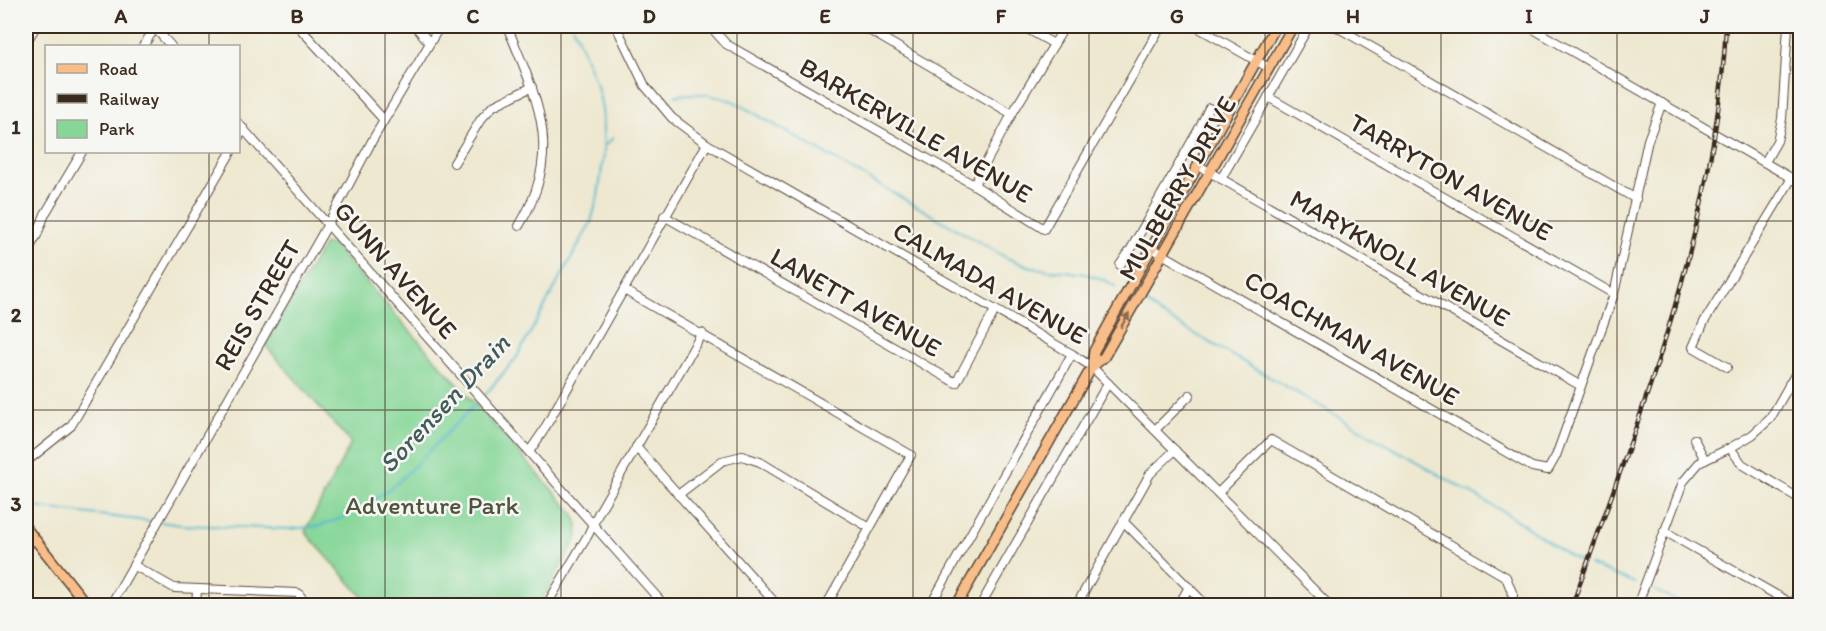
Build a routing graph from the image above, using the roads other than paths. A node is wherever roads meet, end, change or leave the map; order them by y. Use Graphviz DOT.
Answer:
graph roads {
  1 [pos="36,26"];
  2 [pos="298,26"];
  3 [pos="415,26"];
  4 [pos="440,26"];
  5 [pos="507,26"];
  6 [pos="616,26"];
  7 [pos="710,26"];
  8 [pos="862,26"];
  9 [pos="1022,26"];
  10 [pos="1065,26"];
  11 [pos="1161,26"];
  12 [pos="1195,26"];
  13 [pos="1276,26"];
  14 [pos="1293,26"];
  15 [pos="1309,26"];
  16 [pos="1335,26"];
  17 [pos="1528,26"];
  18 [pos="1788,26"];
  19 [pos="154,27"];
  20 [pos="429,42"];
  21 [pos="26,43"];
  22 [pos="1054,44"];
  23 [pos="144,45"];
  24 [pos="170,45"];
  25 [pos="1257,60"];
  26 [pos="1269,68"];
  27 [pos="532,87"];
  28 [pos="1268,97"];
  29 [pos="1662,103"];
  30 [pos="1209,108"];
  31 [pos="1012,114"];
  32 [pos="384,120"];
  33 [pos="241,126"];
  34 [pos="707,144"];
  35 [pos="81,153"];
  36 [pos="230,153"];
  37 [pos="1765,162"];
  38 [pos="454,163"];
  39 [pos="1199,166"];
  40 [pos="1210,173"];
  41 [pos="1792,178"];
  42 [pos="1221,179"];
  43 [pos="1800,183"];
  44 [pos="974,185"];
  45 [pos="1636,199"];
  46 [pos="664,216"];
  47 [pos="328,224"];
  48 [pos="519,226"];
  49 [pos="1137,239"];
  50 [pos="1152,247"];
  51 [pos="1163,253"];
  52 [pos="26,254"];
  53 [pos="1120,265"];
  54 [pos="624,290"];
  55 [pos="1614,294"];
  56 [pos="995,310"];
  57 [pos="702,333"];
  58 [pos="1072,354"];
  59 [pos="1800,366"];
  60 [pos="1092,367"];
  61 [pos="1727,367"];
  62 [pos="1108,383"];
  63 [pos="1789,384"];
  64 [pos="1581,386"];
  65 [pos="1800,391"];
  66 [pos="1190,395"];
  67 [pos="1155,430"];
  68 [pos="1694,439"];
  69 [pos="636,447"];
  70 [pos="1730,448"];
  71 [pos="1175,450"];
  72 [pos="529,452"];
  73 [pos="1705,460"];
  74 [pos="26,462"];
  75 [pos="1218,493"];
  76 [pos="678,495"];
  77 [pos="1800,499"];
  78 [pos="1124,521"];
  79 [pos="593,524"];
  80 [pos="26,528"];
  81 [pos="870,528"];
  82 [pos="1665,531"];
  83 [pos="33,537"];
  84 [pos="26,549"];
  85 [pos="135,566"];
  86 [pos="1189,587"];
  87 [pos="197,590"];
  88 [pos="1800,593"];
  89 [pos="1794,605"];
  90 [pos="88,606"];
  91 [pos="110,606"];
  92 [pos="196,606"];
  93 [pos="309,606"];
  94 [pos="546,606"];
  95 [pos="665,606"];
  96 [pos="778,606"];
  97 [pos="826,606"];
  98 [pos="930,606"];
  99 [pos="956,606"];
  100 [pos="980,606"];
  101 [pos="1076,606"];
  102 [pos="1178,606"];
  103 [pos="1207,606"];
  104 [pos="1330,606"];
  105 [pos="1509,606"];
  106 [pos="1637,606"];
  1 -- 21 [label="street"];
  2 -- 32 [label="street"];
  3 -- 20 [label="street"];
  4 -- 20 [label="street, REIS STREET"];
  5 -- 27 [label="street"];
  6 -- 34 [label="street, CALMADA AVENUE"];
  7 -- 44 [label="street, BARKERVILLE AVENUE"];
  8 -- 31 [label="street"];
  9 -- 22 [label="street"];
  10 -- 22 [label="street"];
  11 -- 44 [label="street, BARKERVILLE AVENUE"];
  12 -- 25 [label="street"];
  13 -- 25 [label="main road, MULBERRY DRIVE"];
  14 -- 26 [label="main road, MULBERRY DRIVE"];
  15 -- 28 [label="street"];
  16 -- 45 [label="street"];
  17 -- 29 [label="street"];
  18 -- 37 [label="street"];
  19 -- 23 [label="street"];
  19 -- 24 [label="street"];
  20 -- 32 [label="street, REIS STREET"];
  22 -- 31 [label="street"];
  25 -- 26 [label="street"];
  25 -- 39 [label="main road, MULBERRY DRIVE"];
  26 -- 40 [label="main road, MULBERRY DRIVE"];
  27 -- 38 [label="street"];
  27 -- 48 [label="street"];
  28 -- 42 [label="street"];
  28 -- 55 [label="street, TARRYTON AVENUE"];
  29 -- 37 [label="street"];
  29 -- 45 [label="street"];
  30 -- 49 [label="street"];
  31 -- 44 [label="street"];
  32 -- 47 [label="street, REIS STREET"];
  33 -- 47 [label="street, GUNN AVENUE"];
  34 -- 46 [label="street"];
  34 -- 56 [label="street, CALMADA AVENUE"];
  35 -- 52 [label="street"];
  36 -- 74 [label="street"];
  37 -- 41 [label="street"];
  39 -- 40 [label="street, MARYKNOLL AVENUE"];
  39 -- 50 [label="main road, MULBERRY DRIVE"];
  40 -- 42 [label="street, MARYKNOLL AVENUE"];
  40 -- 51 [label="main road, MULBERRY DRIVE"];
  41 -- 43 [label="street"];
  41 -- 61 [label="street"];
  42 -- 64 [label="street, MARYKNOLL AVENUE"];
  45 -- 55 [label="street"];
  46 -- 54 [label="street"];
  46 -- 56 [label="street, LANETT AVENUE"];
  47 -- 72 [label="street, GUNN AVENUE"];
  47 -- 85 [label="street, REIS STREET"];
  49 -- 50 [label="street, COACHMAN AVENUE"];
  49 -- 53 [label="street"];
  50 -- 51 [label="street, COACHMAN AVENUE"];
  50 -- 60 [label="main road, MULBERRY DRIVE"];
  60 -- 51 [label="main road, MULBERRY DRIVE, one-way"];
  51 -- 64 [label="street, COACHMAN AVENUE"];
  54 -- 57 [label="street"];
  54 -- 72 [label="street"];
  55 -- 64 [label="street"];
  56 -- 58 [label="street, CALMADA AVENUE"];
  57 -- 69 [label="street"];
  57 -- 81 [label="street"];
  58 -- 60 [label="street, CALMADA AVENUE"];
  58 -- 98 [label="street"];
  59 -- 63 [label="street"];
  60 -- 62 [label="street, CALMADA AVENUE"];
  60 -- 99 [label="main road, MULBERRY DRIVE"];
  62 -- 67 [label="street, CALMADA AVENUE"];
  62 -- 100 [label="street"];
  63 -- 65 [label="street"];
  63 -- 70 [label="street"];
  66 -- 67 [label="street"];
  67 -- 71 [label="street, CALMADA AVENUE"];
  68 -- 73 [label="street"];
  69 -- 76 [label="street"];
  69 -- 79 [label="street"];
  70 -- 73 [label="street"];
  70 -- 77 [label="street"];
  71 -- 75 [label="street, CALMADA AVENUE"];
  71 -- 78 [label="street"];
  72 -- 79 [label="street, GUNN AVENUE"];
  73 -- 82 [label="street"];
  75 -- 104 [label="street, CALMADA AVENUE"];
  75 -- 105 [label="street"];
  76 -- 81 [label="street"];
  76 -- 96 [label="street"];
  78 -- 86 [label="street"];
  78 -- 101 [label="street"];
  79 -- 94 [label="street"];
  79 -- 95 [label="street, GUNN AVENUE"];
  80 -- 83 [label="main road"];
  81 -- 97 [label="street"];
  82 -- 89 [label="street"];
  82 -- 106 [label="street"];
  83 -- 84 [label="street"];
  83 -- 90 [label="main road"];
  85 -- 87 [label="street"];
  85 -- 91 [label="street, REIS STREET"];
  86 -- 102 [label="street"];
  86 -- 103 [label="street"];
  87 -- 92 [label="street"];
  87 -- 93 [label="street"];
  88 -- 89 [label="main road"];
}
